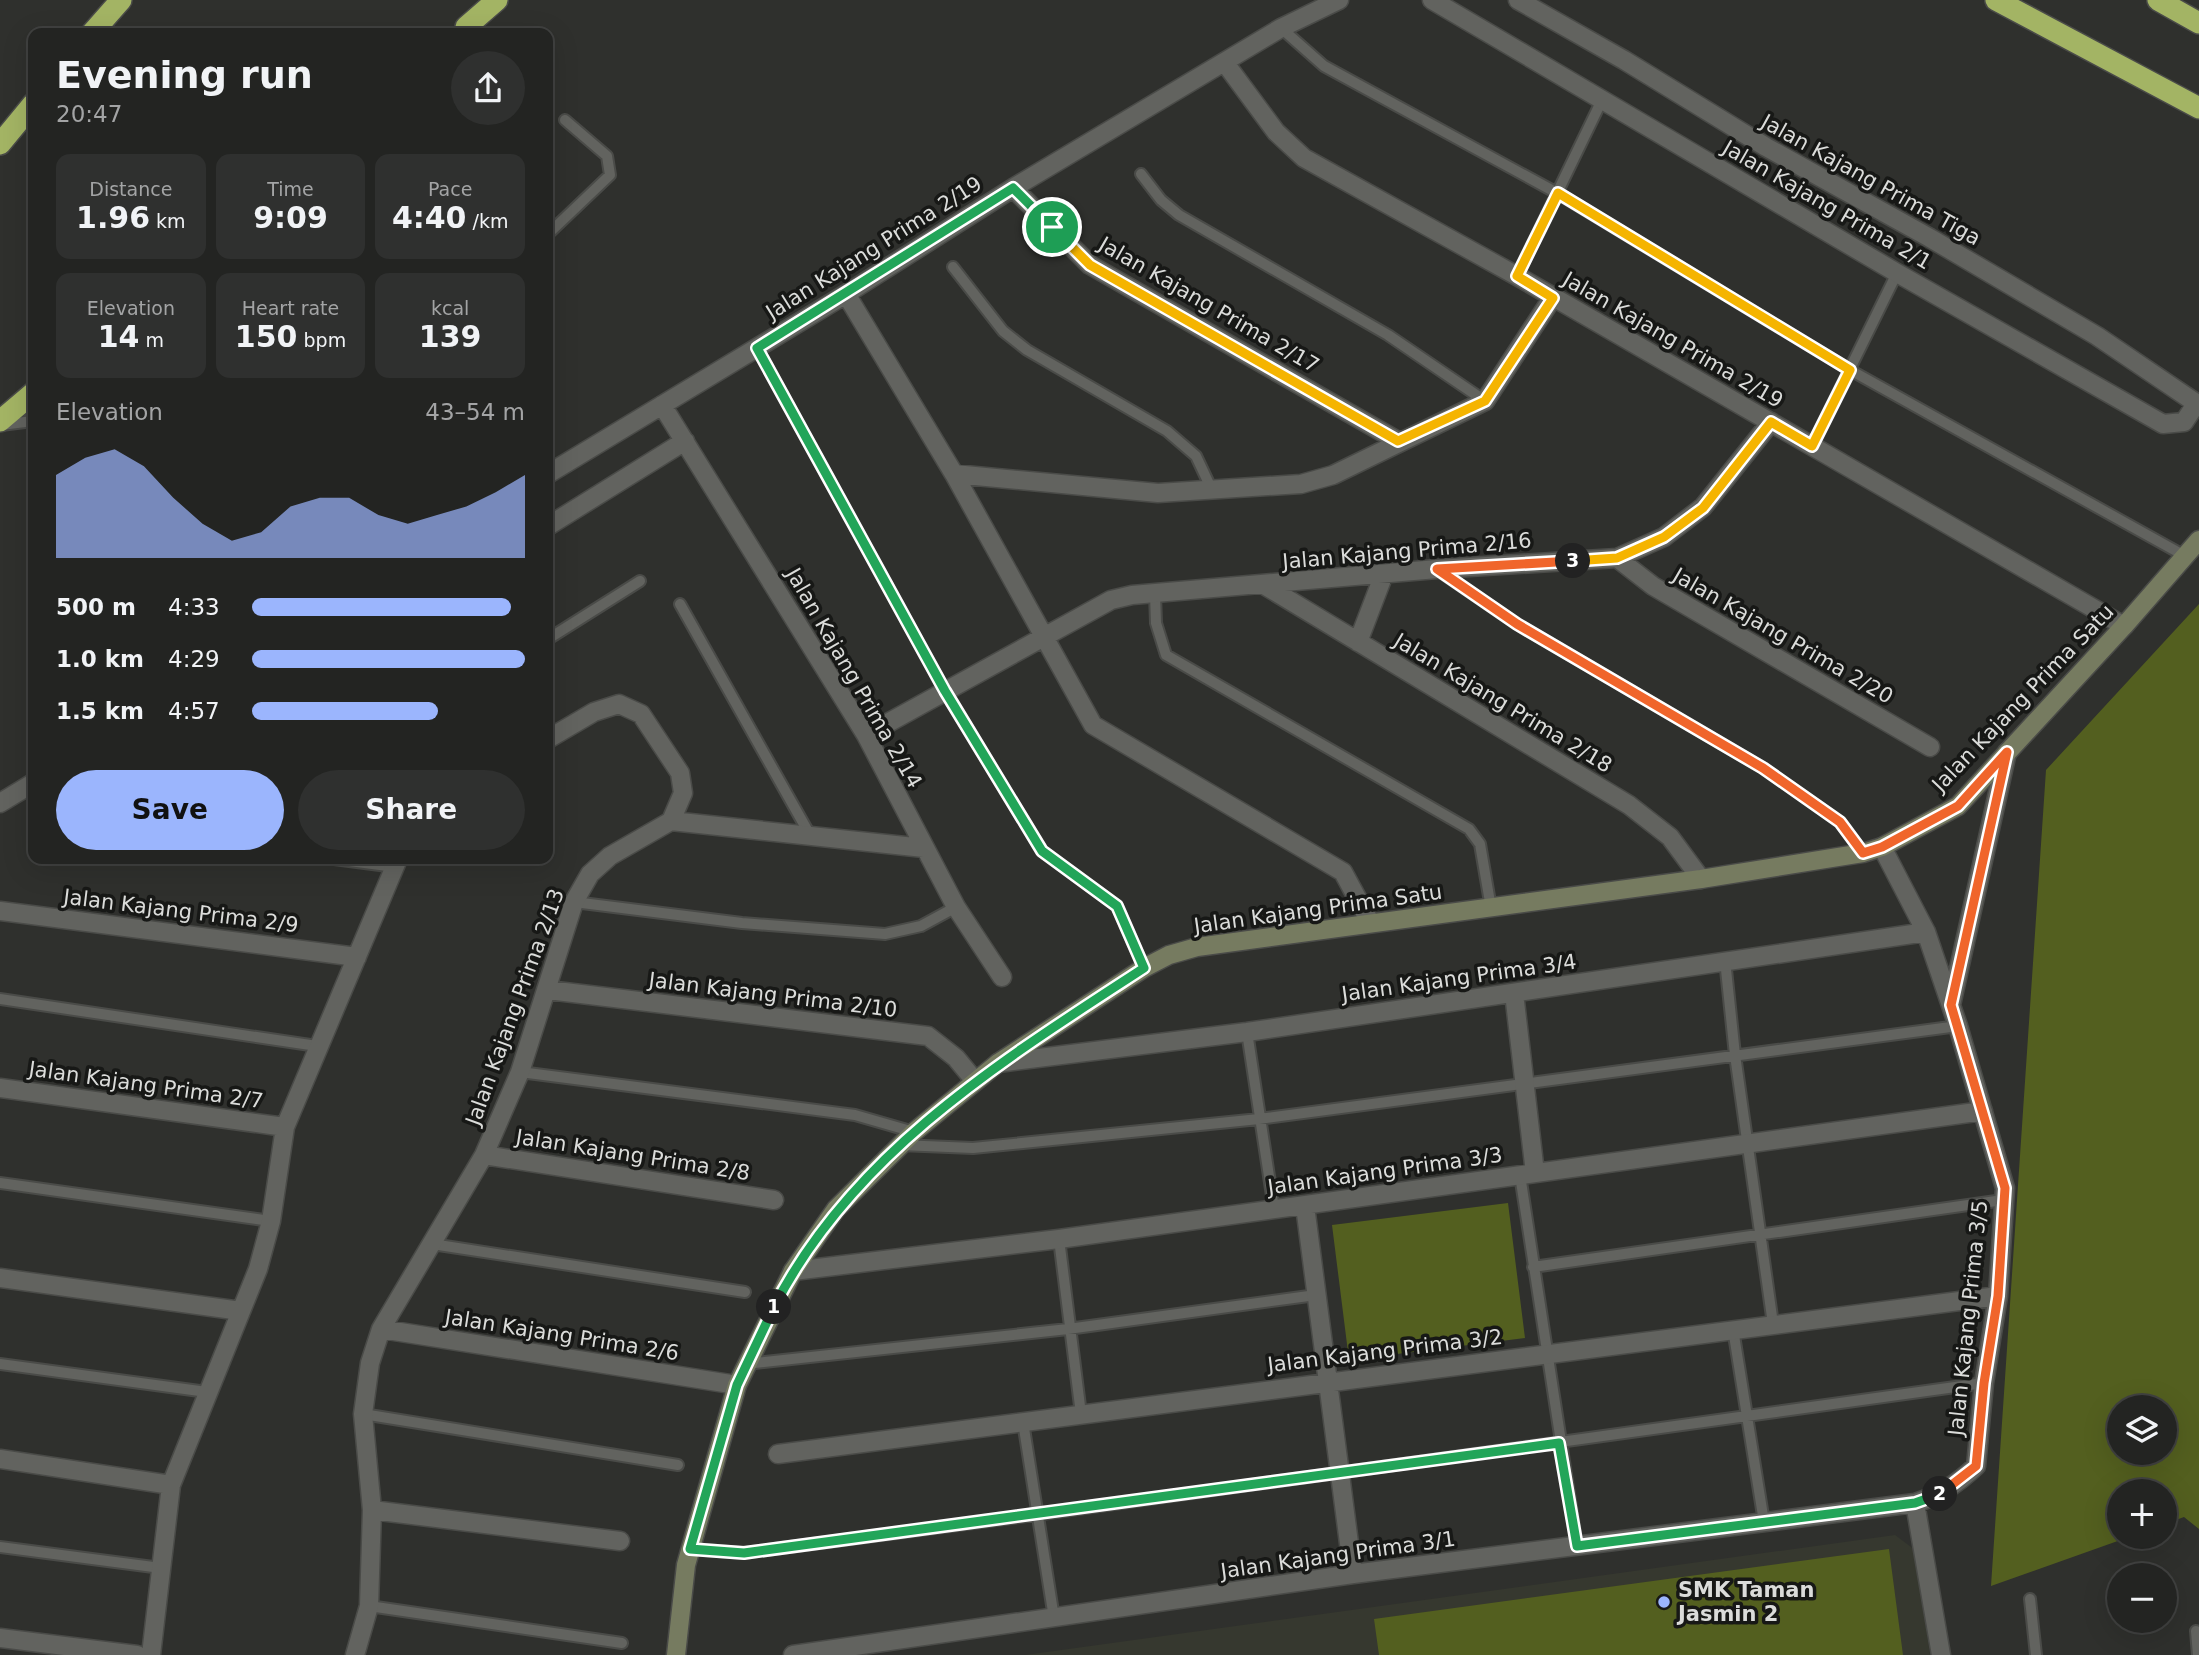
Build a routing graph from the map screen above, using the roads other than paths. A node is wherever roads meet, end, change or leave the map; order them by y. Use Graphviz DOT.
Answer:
graph roads {
  1 [pos="121,0"];
  2 [pos="496,0"];
  3 [pos="1339,0"];
  4 [pos="1432,0"];
  5 [pos="1518,0"];
  6 [pos="1996,0"];
  7 [pos="2158,0"];
  8 [pos="2199,23"];
  9 [pos="466,27"];
  10 [pos="96,28"];
  11 [pos="1282,28"];
  12 [pos="1225,63"];
  13 [pos="1602,100"];
  14 [pos="2199,108"];
  15 [pos="28,110"];
  16 [pos="565,120"];
  17 [pos="0,144"];
  18 [pos="1141,174"];
  19 [pos="1013,188"];
  20 [pos="1558,193"];
  21 [pos="553,229"];
  22 [pos="953,267"];
  23 [pos="1897,273"];
  24 [pos="1517,276"];
  25 [pos="846,294"];
  26 [pos="1553,298"];
  27 [pos="757,348"];
  28 [pos="1850,370"];
  29 [pos="28,398"];
  30 [pos="1485,401"];
  31 [pos="662,405"];
  32 [pos="2198,405"];
  33 [pos="28,421"];
  34 [pos="1771,422"];
  35 [pos="0,423"];
  36 [pos="685,441"];
  37 [pos="1398,441"];
  38 [pos="1812,446"];
  39 [pos="553,471"];
  40 [pos="954,474"];
  41 [pos="1211,488"];
  42 [pos="553,523"];
  43 [pos="2199,540"];
  44 [pos="2185,556"];
  45 [pos="1617,558"];
  46 [pos="1437,569"];
  47 [pos="1384,574"];
  48 [pos="640,581"];
  49 [pos="1264,585"];
  50 [pos="1155,594"];
  51 [pos="680,604"];
  52 [pos="2124,626"];
  53 [pos="553,636"];
  54 [pos="1044,639"];
  55 [pos="1358,642"];
  56 [pos="945,691"];
  57 [pos="866,735"];
  58 [pos="553,736"];
  59 [pos="1930,747"];
  60 [pos="2007,752"];
  61 [pos="28,786"];
  62 [pos="0,803"];
  63 [pos="671,821"];
  64 [pos="810,835"];
  65 [pos="1882,847"];
  66 [pos="924,848"];
  67 [pos="1863,853"];
  68 [pos="396,864"];
  69 [pos="1701,879"];
  70 [pos="574,902"];
  71 [pos="956,907"];
  72 [pos="1491,908"];
  73 [pos="0,911"];
  74 [pos="1370,922"];
  75 [pos="1926,932"];
  76 [pos="357,957"];
  77 [pos="1725,960"];
  78 [pos="1144,968"];
  79 [pos="1002,977"];
  80 [pos="548,990"];
  81 [pos="1514,993"];
  82 [pos="0,999"];
  83 [pos="1951,1005"];
  84 [pos="1958,1027"];
  85 [pos="1247,1032"];
  86 [pos="317,1046"];
  87 [pos="1735,1055"];
  88 [pos="998,1063"];
  89 [pos="520,1072"];
  90 [pos="975,1081"];
  91 [pos="1525,1083"];
  92 [pos="0,1088"];
  93 [pos="1983,1111"];
  94 [pos="1259,1119"];
  95 [pos="285,1126"];
  96 [pos="914,1132"];
  97 [pos="1747,1144"];
  98 [pos="900,1145"];
  99 [pos="484,1155"];
  100 [pos="1528,1174"];
  101 [pos="0,1183"];
  102 [pos="774,1200"];
  103 [pos="2003,1200"];
  104 [pos="1305,1206"];
  105 [pos="1274,1209"];
  106 [pos="271,1221"];
  107 [pos="1760,1235"];
  108 [pos="1059,1239"];
  109 [pos="432,1244"];
  110 [pos="1533,1267"];
  111 [pos="793,1271"];
  112 [pos="0,1278"];
  113 [pos="745,1292"];
  114 [pos="1316,1295"];
  115 [pos="1998,1296"];
  116 [pos="241,1311"];
  117 [pos="1773,1324"];
  118 [pos="1068,1328"];
  119 [pos="381,1329"];
  120 [pos="1733,1329"];
  121 [pos="1547,1353"];
  122 [pos="0,1364"];
  123 [pos="745,1364"];
  124 [pos="1328,1381"];
  125 [pos="1984,1383"];
  126 [pos="737,1385"];
  127 [pos="207,1392"];
  128 [pos="1081,1414"];
  129 [pos="363,1415"];
  130 [pos="1745,1417"];
  131 [pos="1023,1422"];
  132 [pos="1559,1443"];
  133 [pos="778,1454"];
  134 [pos="0,1459"];
  135 [pos="678,1465"];
  136 [pos="1339,1473"];
  137 [pos="171,1485"];
  138 [pos="1915,1503"];
  139 [pos="1889,1506"];
  140 [pos="372,1510"];
  141 [pos="1035,1515"];
  142 [pos="1764,1522"];
  143 [pos="620,1541"];
  144 [pos="1577,1546"];
  145 [pos="0,1547"];
  146 [pos="690,1549"];
  147 [pos="161,1568"];
  148 [pos="1353,1574"];
  149 [pos="2030,1599"];
  150 [pos="369,1606"];
  151 [pos="1054,1618"];
  152 [pos="2196,1631"];
  153 [pos="0,1638"];
  154 [pos="622,1643"];
  155 [pos="857,1651"];
  156 [pos="137,1655"];
  157 [pos="152,1655"];
  158 [pos="355,1655"];
  159 [pos="676,1655"];
  160 [pos="793,1655"];
  161 [pos="1941,1655"];
  162 [pos="2036,1655"];
  163 [pos="2198,1655"];
  1 -- 10 [label="highway"];
  2 -- 9 [label="highway"];
  3 -- 11 [label="street, Jalan Kajang Prima 2/19"];
  4 -- 13 [label="street, Jalan Kajang Prima 2/1"];
  5 -- 32 [label="street, Jalan Kajang Prima Tiga"];
  6 -- 14 [label="highway"];
  7 -- 8 [label="highway"];
  11 -- 12 [label="street, Jalan Kajang Prima 2/19"];
  11 -- 20 [label="lane"];
  12 -- 19 [label="street, Jalan Kajang Prima 2/19"];
  12 -- 24 [label="street, Jalan Kajang Prima 2/19"];
  13 -- 20 [label="lane"];
  13 -- 23 [label="street, Jalan Kajang Prima 2/1"];
  15 -- 17 [label="highway"];
  16 -- 21 [label="lane"];
  18 -- 30 [label="lane"];
  19 -- 25 [label="street, Jalan Kajang Prima 2/19"];
  19 -- 37 [label="street, Jalan Kajang Prima 2/17"];
  20 -- 24 [label="lane"];
  20 -- 28 [label="lane"];
  22 -- 41 [label="lane"];
  23 -- 28 [label="lane"];
  23 -- 32 [label="street, Jalan Kajang Prima 2/1"];
  24 -- 26 [label="street, Jalan Kajang Prima 2/19"];
  25 -- 27 [label="street, Jalan Kajang Prima 2/19"];
  25 -- 40 [label="street"];
  26 -- 30 [label="street"];
  26 -- 34 [label="street, Jalan Kajang Prima 2/19"];
  27 -- 31 [label="street, Jalan Kajang Prima 2/19"];
  27 -- 56 [label="lane"];
  28 -- 38 [label="lane"];
  28 -- 44 [label="lane"];
  29 -- 35 [label="highway"];
  30 -- 37 [label="street"];
  31 -- 36 [label="street, Jalan Kajang Prima 2/14"];
  31 -- 39 [label="street, Jalan Kajang Prima 2/19"];
  33 -- 35 [label="lane"];
  34 -- 38 [label="street, Jalan Kajang Prima 2/19"];
  34 -- 45 [label="street, Jalan Kajang Prima 2/16"];
  36 -- 42 [label="street"];
  36 -- 57 [label="street, Jalan Kajang Prima 2/14"];
  37 -- 41 [label="street"];
  38 -- 52 [label="street, Jalan Kajang Prima 2/19"];
  40 -- 41 [label="street"];
  40 -- 54 [label="street"];
  43 -- 44 [label="street, Jalan Kajang Prima Satu"];
  44 -- 52 [label="street, Jalan Kajang Prima Satu"];
  45 -- 46 [label="street, Jalan Kajang Prima 2/16"];
  45 -- 59 [label="street, Jalan Kajang Prima 2/20"];
  46 -- 47 [label="street, Jalan Kajang Prima 2/16"];
  46 -- 67 [label="lane"];
  47 -- 49 [label="street, Jalan Kajang Prima 2/16"];
  47 -- 55 [label="street"];
  48 -- 53 [label="lane"];
  49 -- 50 [label="street, Jalan Kajang Prima 2/16"];
  49 -- 55 [label="street, Jalan Kajang Prima 2/18"];
  50 -- 54 [label="street, Jalan Kajang Prima 2/16"];
  50 -- 72 [label="lane"];
  51 -- 64 [label="lane"];
  52 -- 60 [label="street, Jalan Kajang Prima Satu"];
  54 -- 56 [label="street, Jalan Kajang Prima 2/16"];
  54 -- 74 [label="street"];
  55 -- 69 [label="street, Jalan Kajang Prima 2/18"];
  56 -- 57 [label="street, Jalan Kajang Prima 2/16"];
  56 -- 78 [label="lane"];
  57 -- 66 [label="street, Jalan Kajang Prima 2/14"];
  58 -- 63 [label="street"];
  60 -- 65 [label="street, Jalan Kajang Prima Satu"];
  60 -- 83 [label="street"];
  61 -- 62 [label="street"];
  63 -- 64 [label="street"];
  63 -- 70 [label="street, Jalan Kajang Prima 2/13"];
  64 -- 66 [label="street"];
  65 -- 67 [label="street, Jalan Kajang Prima Satu"];
  65 -- 75 [label="street, Jalan Kajang Prima 3/5"];
  66 -- 71 [label="street, Jalan Kajang Prima 2/14"];
  67 -- 69 [label="street, Jalan Kajang Prima Satu"];
  68 -- 76 [label="street"];
  69 -- 72 [label="street, Jalan Kajang Prima Satu"];
  70 -- 71 [label="lane"];
  70 -- 80 [label="street, Jalan Kajang Prima 2/13"];
  71 -- 79 [label="street, Jalan Kajang Prima 2/14"];
  72 -- 74 [label="street, Jalan Kajang Prima Satu"];
  73 -- 76 [label="street, Jalan Kajang Prima 2/9"];
  74 -- 78 [label="street, Jalan Kajang Prima Satu"];
  75 -- 77 [label="street, Jalan Kajang Prima 3/4"];
  75 -- 83 [label="street, Jalan Kajang Prima 3/5"];
  76 -- 86 [label="street"];
  77 -- 81 [label="street, Jalan Kajang Prima 3/4"];
  77 -- 87 [label="lane"];
  78 -- 88 [label="street, Jalan Kajang Prima Satu"];
  80 -- 89 [label="street, Jalan Kajang Prima 2/13"];
  80 -- 90 [label="street, Jalan Kajang Prima 2/10"];
  81 -- 85 [label="street, Jalan Kajang Prima 3/4"];
  81 -- 91 [label="street"];
  82 -- 86 [label="lane"];
  83 -- 84 [label="street, Jalan Kajang Prima 3/5"];
  84 -- 87 [label="lane"];
  84 -- 93 [label="street, Jalan Kajang Prima 3/5"];
  85 -- 88 [label="street, Jalan Kajang Prima 3/4"];
  85 -- 94 [label="lane"];
  86 -- 95 [label="street"];
  87 -- 91 [label="lane"];
  87 -- 97 [label="lane"];
  88 -- 90 [label="street, Jalan Kajang Prima Satu"];
  89 -- 96 [label="lane"];
  89 -- 99 [label="street, Jalan Kajang Prima 2/13"];
  90 -- 96 [label="street, Jalan Kajang Prima Satu"];
  91 -- 94 [label="lane"];
  91 -- 100 [label="street"];
  92 -- 95 [label="street, Jalan Kajang Prima 2/7"];
  93 -- 97 [label="street, Jalan Kajang Prima 3/3"];
  93 -- 103 [label="street, Jalan Kajang Prima 3/5"];
  94 -- 98 [label="lane"];
  94 -- 105 [label="lane"];
  95 -- 106 [label="street"];
  96 -- 98 [label="street, Jalan Kajang Prima Satu"];
  97 -- 100 [label="street, Jalan Kajang Prima 3/3"];
  97 -- 107 [label="lane"];
  98 -- 111 [label="street, Jalan Kajang Prima Satu"];
  99 -- 102 [label="street, Jalan Kajang Prima 2/8"];
  99 -- 109 [label="street, Jalan Kajang Prima 2/13"];
  100 -- 104 [label="street, Jalan Kajang Prima 3/3"];
  100 -- 110 [label="lane"];
  101 -- 106 [label="lane"];
  103 -- 107 [label="lane"];
  103 -- 115 [label="street, Jalan Kajang Prima 3/5"];
  104 -- 105 [label="street, Jalan Kajang Prima 3/3"];
  104 -- 114 [label="street"];
  105 -- 108 [label="street, Jalan Kajang Prima 3/3"];
  106 -- 116 [label="street"];
  107 -- 110 [label="lane"];
  107 -- 117 [label="lane"];
  108 -- 111 [label="street, Jalan Kajang Prima 3/3"];
  108 -- 118 [label="lane"];
  109 -- 113 [label="lane"];
  109 -- 119 [label="street, Jalan Kajang Prima 2/13"];
  110 -- 121 [label="lane"];
  111 -- 123 [label="street, Jalan Kajang Prima Satu"];
  112 -- 116 [label="street"];
  114 -- 118 [label="lane"];
  114 -- 124 [label="street"];
  115 -- 117 [label="street, Jalan Kajang Prima 3/2"];
  115 -- 125 [label="street, Jalan Kajang Prima 3/5"];
  116 -- 127 [label="street"];
  117 -- 120 [label="street, Jalan Kajang Prima 3/2"];
  118 -- 123 [label="lane"];
  118 -- 128 [label="lane"];
  119 -- 126 [label="street, Jalan Kajang Prima 2/6"];
  119 -- 129 [label="street, Jalan Kajang Prima 2/13"];
  120 -- 121 [label="street, Jalan Kajang Prima 3/2"];
  120 -- 130 [label="lane"];
  121 -- 124 [label="street, Jalan Kajang Prima 3/2"];
  121 -- 132 [label="lane"];
  122 -- 127 [label="lane"];
  123 -- 126 [label="street, Jalan Kajang Prima Satu"];
  124 -- 128 [label="street, Jalan Kajang Prima 3/2"];
  124 -- 136 [label="street"];
  125 -- 130 [label="lane"];
  125 -- 138 [label="street, Jalan Kajang Prima 3/5"];
  126 -- 146 [label="street, Jalan Kajang Prima Satu"];
  127 -- 137 [label="street"];
  128 -- 131 [label="street, Jalan Kajang Prima 3/2"];
  129 -- 135 [label="lane"];
  129 -- 140 [label="street, Jalan Kajang Prima 2/13"];
  130 -- 132 [label="lane"];
  130 -- 142 [label="lane"];
  131 -- 133 [label="street, Jalan Kajang Prima 3/2"];
  131 -- 141 [label="lane"];
  132 -- 136 [label="lane"];
  132 -- 144 [label="lane"];
  134 -- 137 [label="street"];
  136 -- 141 [label="lane"];
  136 -- 148 [label="street"];
  137 -- 147 [label="street"];
  138 -- 139 [label="street, Jalan Kajang Prima 3/5"];
  138 -- 161 [label="street"];
  139 -- 142 [label="street, Jalan Kajang Prima 3/1"];
  140 -- 143 [label="street"];
  140 -- 150 [label="street, Jalan Kajang Prima 2/13"];
  141 -- 146 [label="lane"];
  141 -- 151 [label="lane"];
  142 -- 144 [label="street, Jalan Kajang Prima 3/1"];
  144 -- 148 [label="street, Jalan Kajang Prima 3/1"];
  145 -- 147 [label="lane"];
  146 -- 159 [label="street, Jalan Kajang Prima Satu"];
  147 -- 157 [label="street"];
  148 -- 151 [label="street, Jalan Kajang Prima 3/1"];
  149 -- 162 [label="lane"];
  150 -- 154 [label="lane"];
  150 -- 158 [label="street, Jalan Kajang Prima 2/13"];
  151 -- 155 [label="street, Jalan Kajang Prima 3/1"];
  152 -- 163 [label="lane"];
  153 -- 156 [label="street"];
  155 -- 160 [label="street, Jalan Kajang Prima 3/1"];
}
